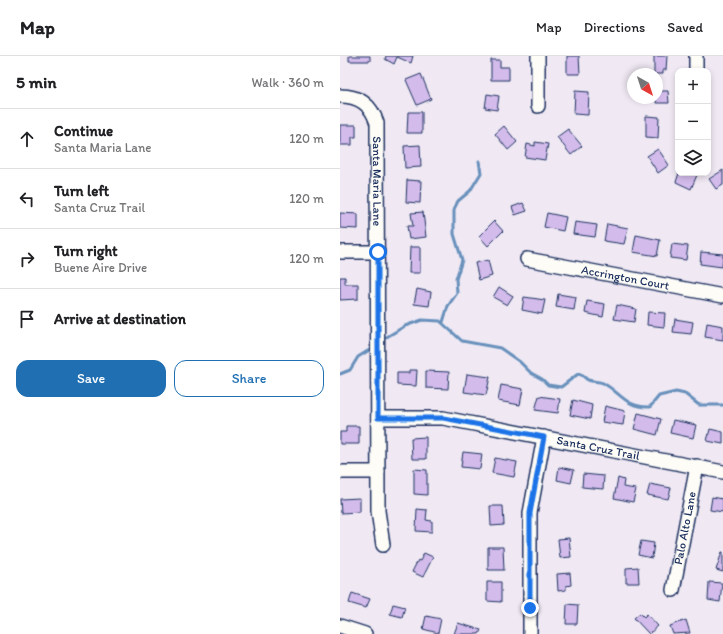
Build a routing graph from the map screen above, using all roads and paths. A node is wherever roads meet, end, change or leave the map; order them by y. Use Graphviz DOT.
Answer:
graph roads {
  1 [pos="538,56"];
  2 [pos="696,56"];
  3 [pos="696,68"];
  4 [pos="340,96"];
  5 [pos="538,106"];
  6 [pos="340,252"];
  7 [pos="378,252"];
  8 [pos="527,259"];
  9 [pos="723,296"];
  10 [pos="378,418"];
  11 [pos="544,437"];
  12 [pos="697,466"];
  13 [pos="340,472"];
  14 [pos="378,472"];
  15 [pos="723,472"];
  16 [pos="383,545"];
  17 [pos="673,590"];
  18 [pos="340,626"];
  19 [pos="365,634"];
  20 [pos="530,634"];
  1 -- 5 [label="street"];
  2 -- 3 [label="street"];
  4 -- 7 [label="street, Santa Maria Lane"];
  6 -- 7 [label="street"];
  7 -- 10 [label="street, Santa Maria Lane"];
  8 -- 9 [label="street, Accrington Court"];
  10 -- 11 [label="street, Santa Cruz Trail"];
  10 -- 14 [label="street, Santa Maria Lane"];
  11 -- 12 [label="street, Santa Cruz Trail"];
  11 -- 20 [label="street"];
  12 -- 15 [label="street, Santa Cruz Trail"];
  12 -- 17 [label="street, Palo Alto Lane"];
  13 -- 14 [label="street"];
  14 -- 16 [label="street, Santa Maria Lane"];
  18 -- 19 [label="street"];
}
